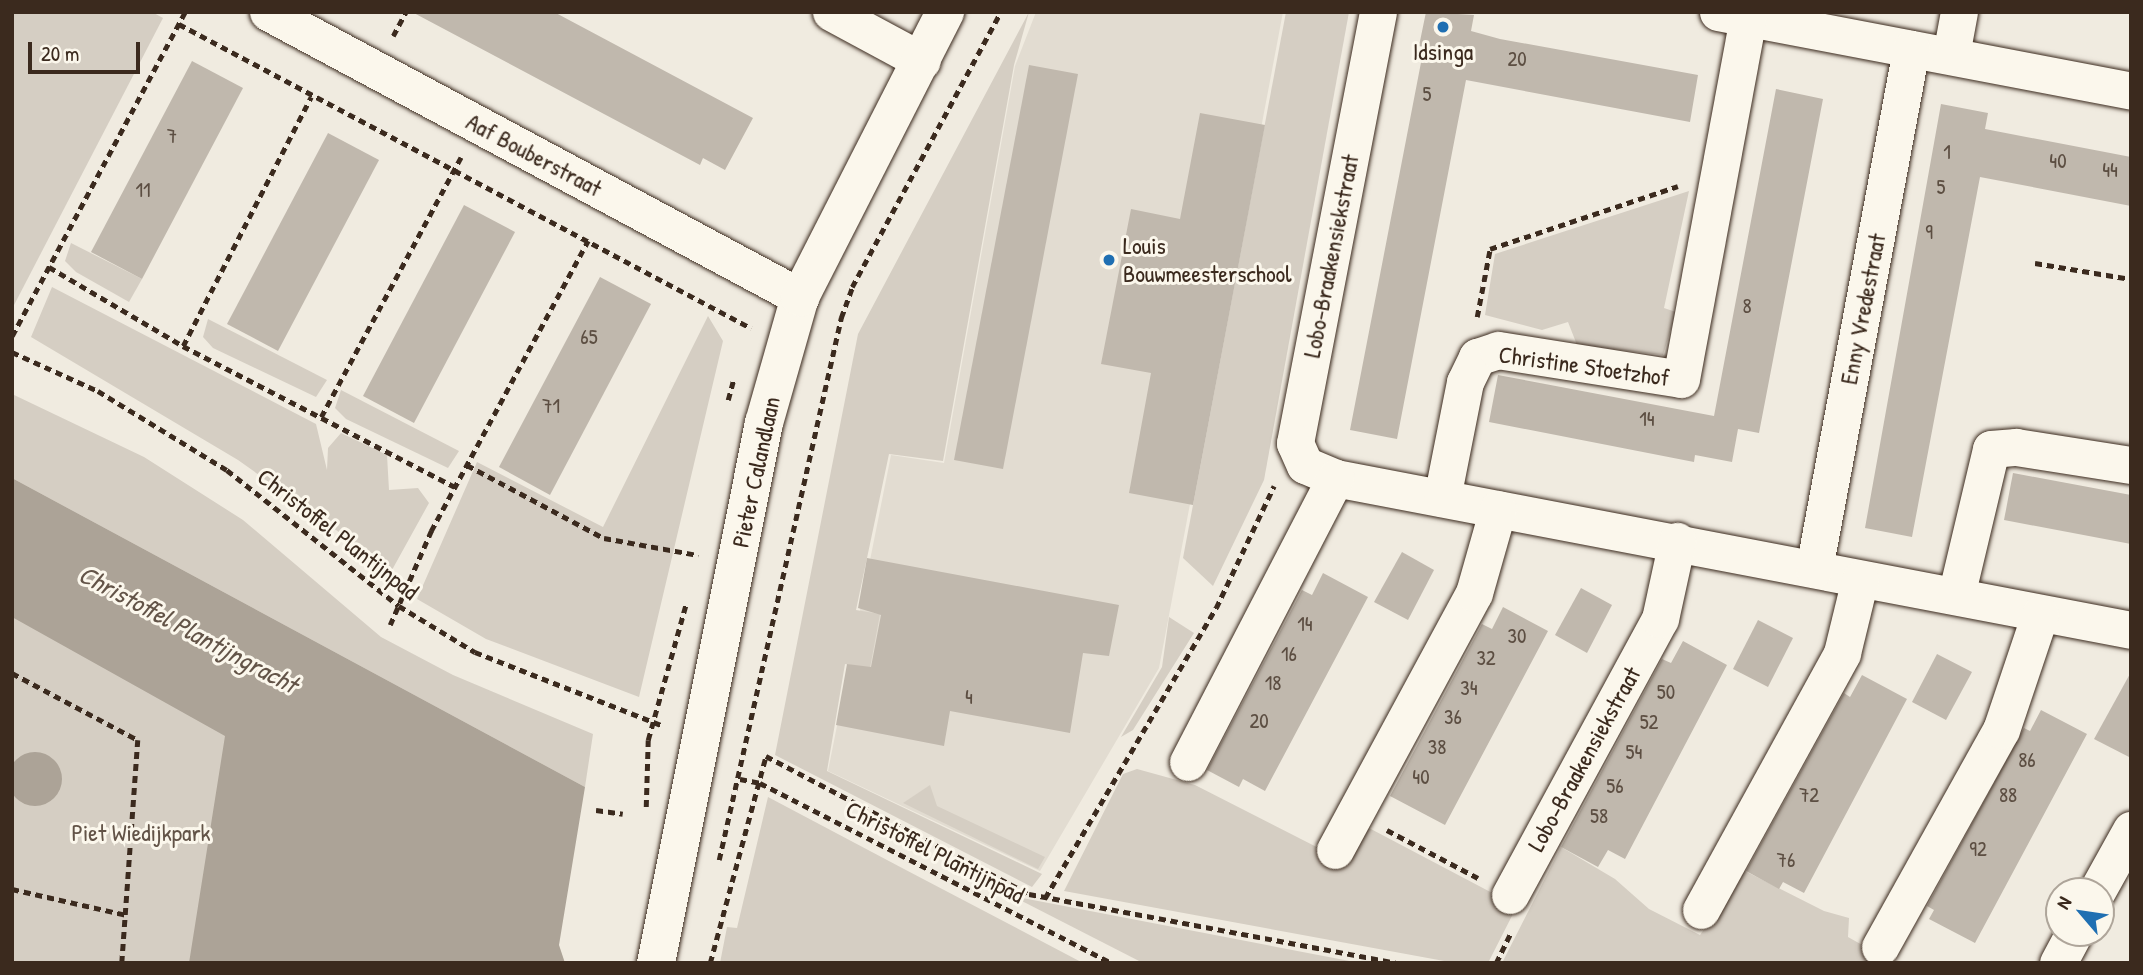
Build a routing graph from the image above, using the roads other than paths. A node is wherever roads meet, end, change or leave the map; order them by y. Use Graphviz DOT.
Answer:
graph roads {
  1 [pos="268,12"];
  2 [pos="831,12"];
  3 [pos="945,12"];
  4 [pos="1378,12"];
  5 [pos="1959,12"];
  6 [pos="1733,15"];
  7 [pos="1911,49"];
  8 [pos="1951,55"];
  9 [pos="922,61"];
  10 [pos="2131,91"];
  11 [pos="800,298"];
  12 [pos="2131,465"];
  13 [pos="1335,478"];
  14 [pos="1442,498"];
  15 [pos="1498,509"];
  16 [pos="1676,541"];
  17 [pos="1814,569"];
  18 [pos="1860,579"];
  19 [pos="1956,596"];
  20 [pos="2040,614"];
  21 [pos="2131,630"];
  22 [pos="1188,762"];
  23 [pos="2131,830"];
  24 [pos="1335,850"];
  25 [pos="2105,877"];
  26 [pos="1510,895"];
  27 [pos="1702,910"];
  28 [pos="1880,947"];
  29 [pos="2067,947"];
  30 [pos="656,963"];
  31 [pos="2058,963"];
  1 -- 11 [label="street, Aaf Bouberstraat"];
  2 -- 9 [label="street"];
  3 -- 9 [label="street, Pieter Calandlaan"];
  4 -- 13 [label="street, Lobo-Braakensiekstraat"];
  5 -- 8 [label="street"];
  6 -- 7 [label="street"];
  6 -- 14 [label="street, Christine Stoetzhof"];
  7 -- 8 [label="street"];
  7 -- 17 [label="street, Enny Vredestraat"];
  8 -- 10 [label="street"];
  9 -- 11 [label="street, Pieter Calandlaan"];
  11 -- 30 [label="street, Pieter Calandlaan"];
  12 -- 19 [label="street"];
  13 -- 14 [label="street"];
  13 -- 22 [label="street"];
  14 -- 15 [label="street"];
  15 -- 16 [label="street"];
  15 -- 24 [label="street"];
  16 -- 17 [label="street"];
  16 -- 26 [label="street, Lobo-Braakensiekstraat"];
  17 -- 18 [label="street"];
  18 -- 19 [label="street"];
  18 -- 27 [label="street"];
  19 -- 20 [label="street"];
  20 -- 21 [label="street"];
  20 -- 28 [label="street"];
  23 -- 25 [label="street"];
  29 -- 31 [label="street"];
}
